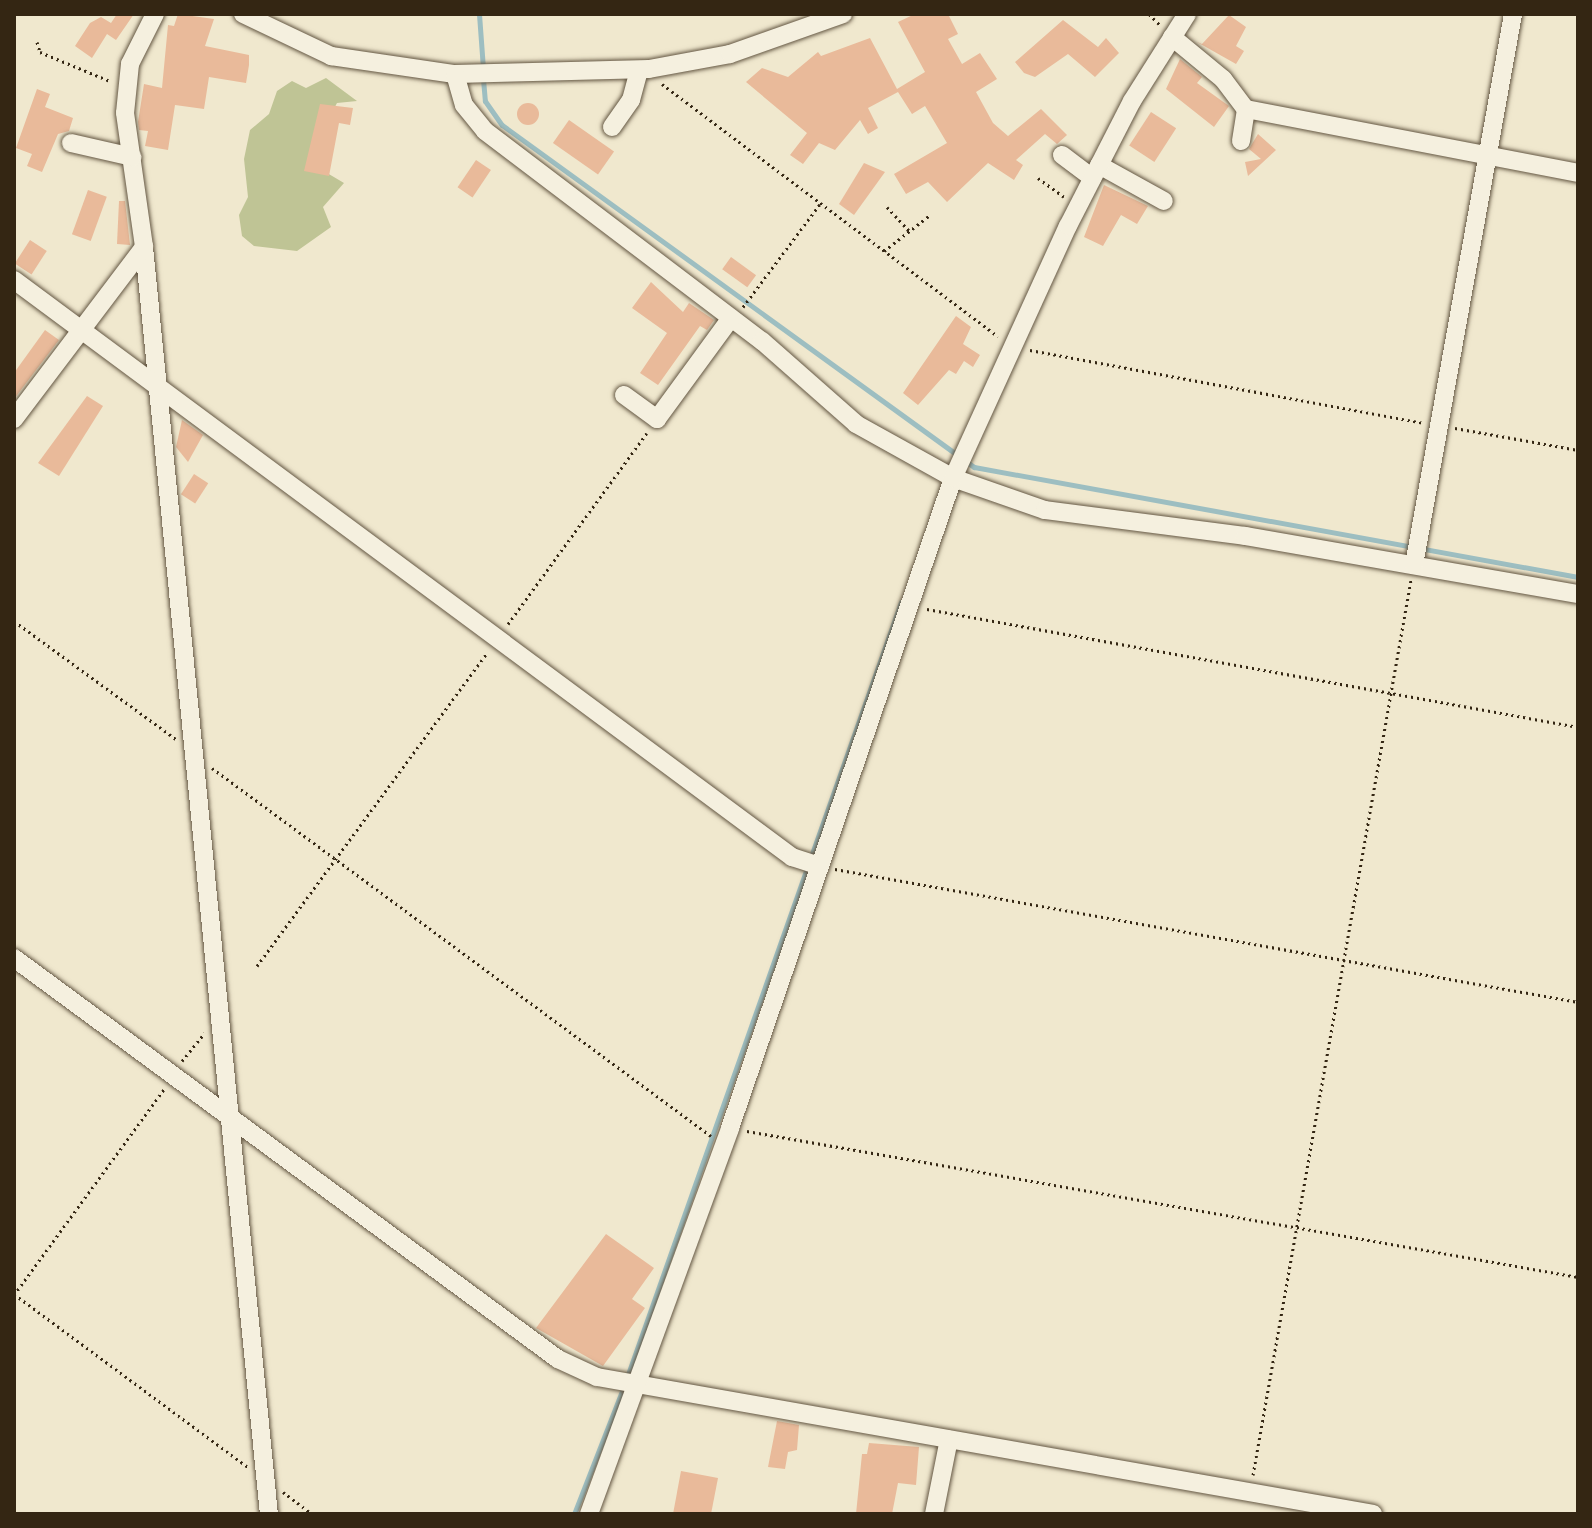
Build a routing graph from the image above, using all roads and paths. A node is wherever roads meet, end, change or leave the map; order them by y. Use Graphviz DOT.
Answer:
graph roads {
  1 [pos="155,14"];
  2 [pos="243,14"];
  3 [pos="843,14"];
  4 [pos="1187,14"];
  5 [pos="1513,14"];
  6 [pos="1172,37"];
  7 [pos="37,42"];
  8 [pos="644,69"];
  9 [pos="455,74"];
  10 [pos="125,87"];
  11 [pos="1246,109"];
  12 [pos="612,127"];
  13 [pos="1241,141"];
  14 [pos="71,143"];
  15 [pos="1062,155"];
  16 [pos="132,157"];
  17 [pos="1487,157"];
  18 [pos="1096,172"];
  19 [pos="1578,173"];
  20 [pos="1038,178"];
  21 [pos="1164,201"];
  22 [pos="820,204"];
  23 [pos="887,207"];
  24 [pos="1078,207"];
  25 [pos="930,215"];
  26 [pos="909,231"];
  27 [pos="144,247"];
  28 [pos="884,251"];
  29 [pos="14,280"];
  30 [pos="732,318"];
  31 [pos="79,329"];
  32 [pos="1013,347"];
  33 [pos="158,388"];
  34 [pos="624,395"];
  35 [pos="14,419"];
  36 [pos="657,419"];
  37 [pos="1440,426"];
  38 [pos="1578,450"];
  39 [pos="953,478"];
  40 [pos="1414,565"];
  41 [pos="1578,594"];
  42 [pos="912,606"];
  43 [pos="14,621"];
  44 [pos="496,640"];
  45 [pos="1391,694"];
  46 [pos="1578,727"];
  47 [pos="194,754"];
  48 [pos="336,857"];
  49 [pos="820,866"];
  50 [pos="14,958"];
  51 [pos="1346,960"];
  52 [pos="257,966"];
  53 [pos="1578,1002"];
  54 [pos="219,1014"];
  55 [pos="172,1076"];
  56 [pos="231,1115"];
  57 [pos="727,1137"];
  58 [pos="1294,1227"];
  59 [pos="1578,1277"];
  60 [pos="14,1294"];
  61 [pos="637,1386"];
  62 [pos="949,1439"];
  63 [pos="265,1480"];
  64 [pos="1250,1492"];
  65 [pos="269,1514"];
  66 [pos="312,1514"];
  67 [pos="589,1514"];
  68 [pos="934,1514"];
  69 [pos="1373,1514"];
  1 -- 10 [label="street"];
  2 -- 9 [label="street"];
  3 -- 8 [label="street"];
  4 -- 6 [label="street"];
  5 -- 17 [label="street"];
  6 -- 11 [label="street"];
  6 -- 18 [label="street"];
  7 -- 10 [label="path"];
  8 -- 9 [label="street"];
  8 -- 12 [label="street"];
  8 -- 22 [label="path"];
  9 -- 30 [label="street"];
  10 -- 16 [label="street"];
  11 -- 13 [label="street"];
  11 -- 17 [label="street"];
  14 -- 16 [label="street"];
  15 -- 18 [label="street"];
  16 -- 27 [label="street"];
  17 -- 19 [label="street"];
  17 -- 37 [label="street"];
  18 -- 21 [label="street"];
  18 -- 24 [label="street"];
  20 -- 24 [label="path"];
  22 -- 28 [label="path"];
  22 -- 30 [label="path"];
  23 -- 26 [label="path"];
  24 -- 32 [label="street"];
  25 -- 26 [label="path"];
  26 -- 28 [label="path"];
  27 -- 31 [label="street"];
  27 -- 33 [label="street"];
  28 -- 32 [label="path"];
  29 -- 31 [label="street"];
  30 -- 36 [label="street"];
  30 -- 39 [label="street"];
  31 -- 33 [label="street"];
  31 -- 35 [label="street"];
  32 -- 37 [label="path"];
  32 -- 39 [label="street"];
  33 -- 44 [label="street"];
  33 -- 47 [label="street"];
  34 -- 36 [label="street"];
  36 -- 44 [label="path"];
  37 -- 38 [label="path"];
  37 -- 40 [label="street"];
  39 -- 40 [label="street"];
  39 -- 42 [label="street"];
  40 -- 41 [label="street"];
  40 -- 45 [label="path"];
  42 -- 45 [label="path"];
  42 -- 49 [label="street"];
  43 -- 47 [label="path"];
  44 -- 48 [label="path"];
  44 -- 49 [label="street"];
  45 -- 46 [label="path"];
  45 -- 51 [label="path"];
  47 -- 48 [label="path"];
  47 -- 54 [label="street"];
  48 -- 52 [label="path"];
  48 -- 57 [label="path"];
  49 -- 51 [label="path"];
  49 -- 57 [label="street"];
  50 -- 55 [label="street"];
  51 -- 53 [label="path"];
  51 -- 58 [label="path"];
  54 -- 55 [label="path"];
  54 -- 56 [label="street"];
  55 -- 56 [label="street"];
  55 -- 60 [label="path"];
  56 -- 61 [label="street"];
  56 -- 63 [label="street"];
  57 -- 58 [label="path"];
  57 -- 61 [label="street"];
  58 -- 59 [label="path"];
  58 -- 64 [label="path"];
  60 -- 63 [label="path"];
  61 -- 62 [label="street"];
  61 -- 67 [label="street"];
  62 -- 64 [label="street"];
  62 -- 68 [label="street"];
  63 -- 65 [label="street"];
  63 -- 66 [label="path"];
  64 -- 69 [label="street"];
}
